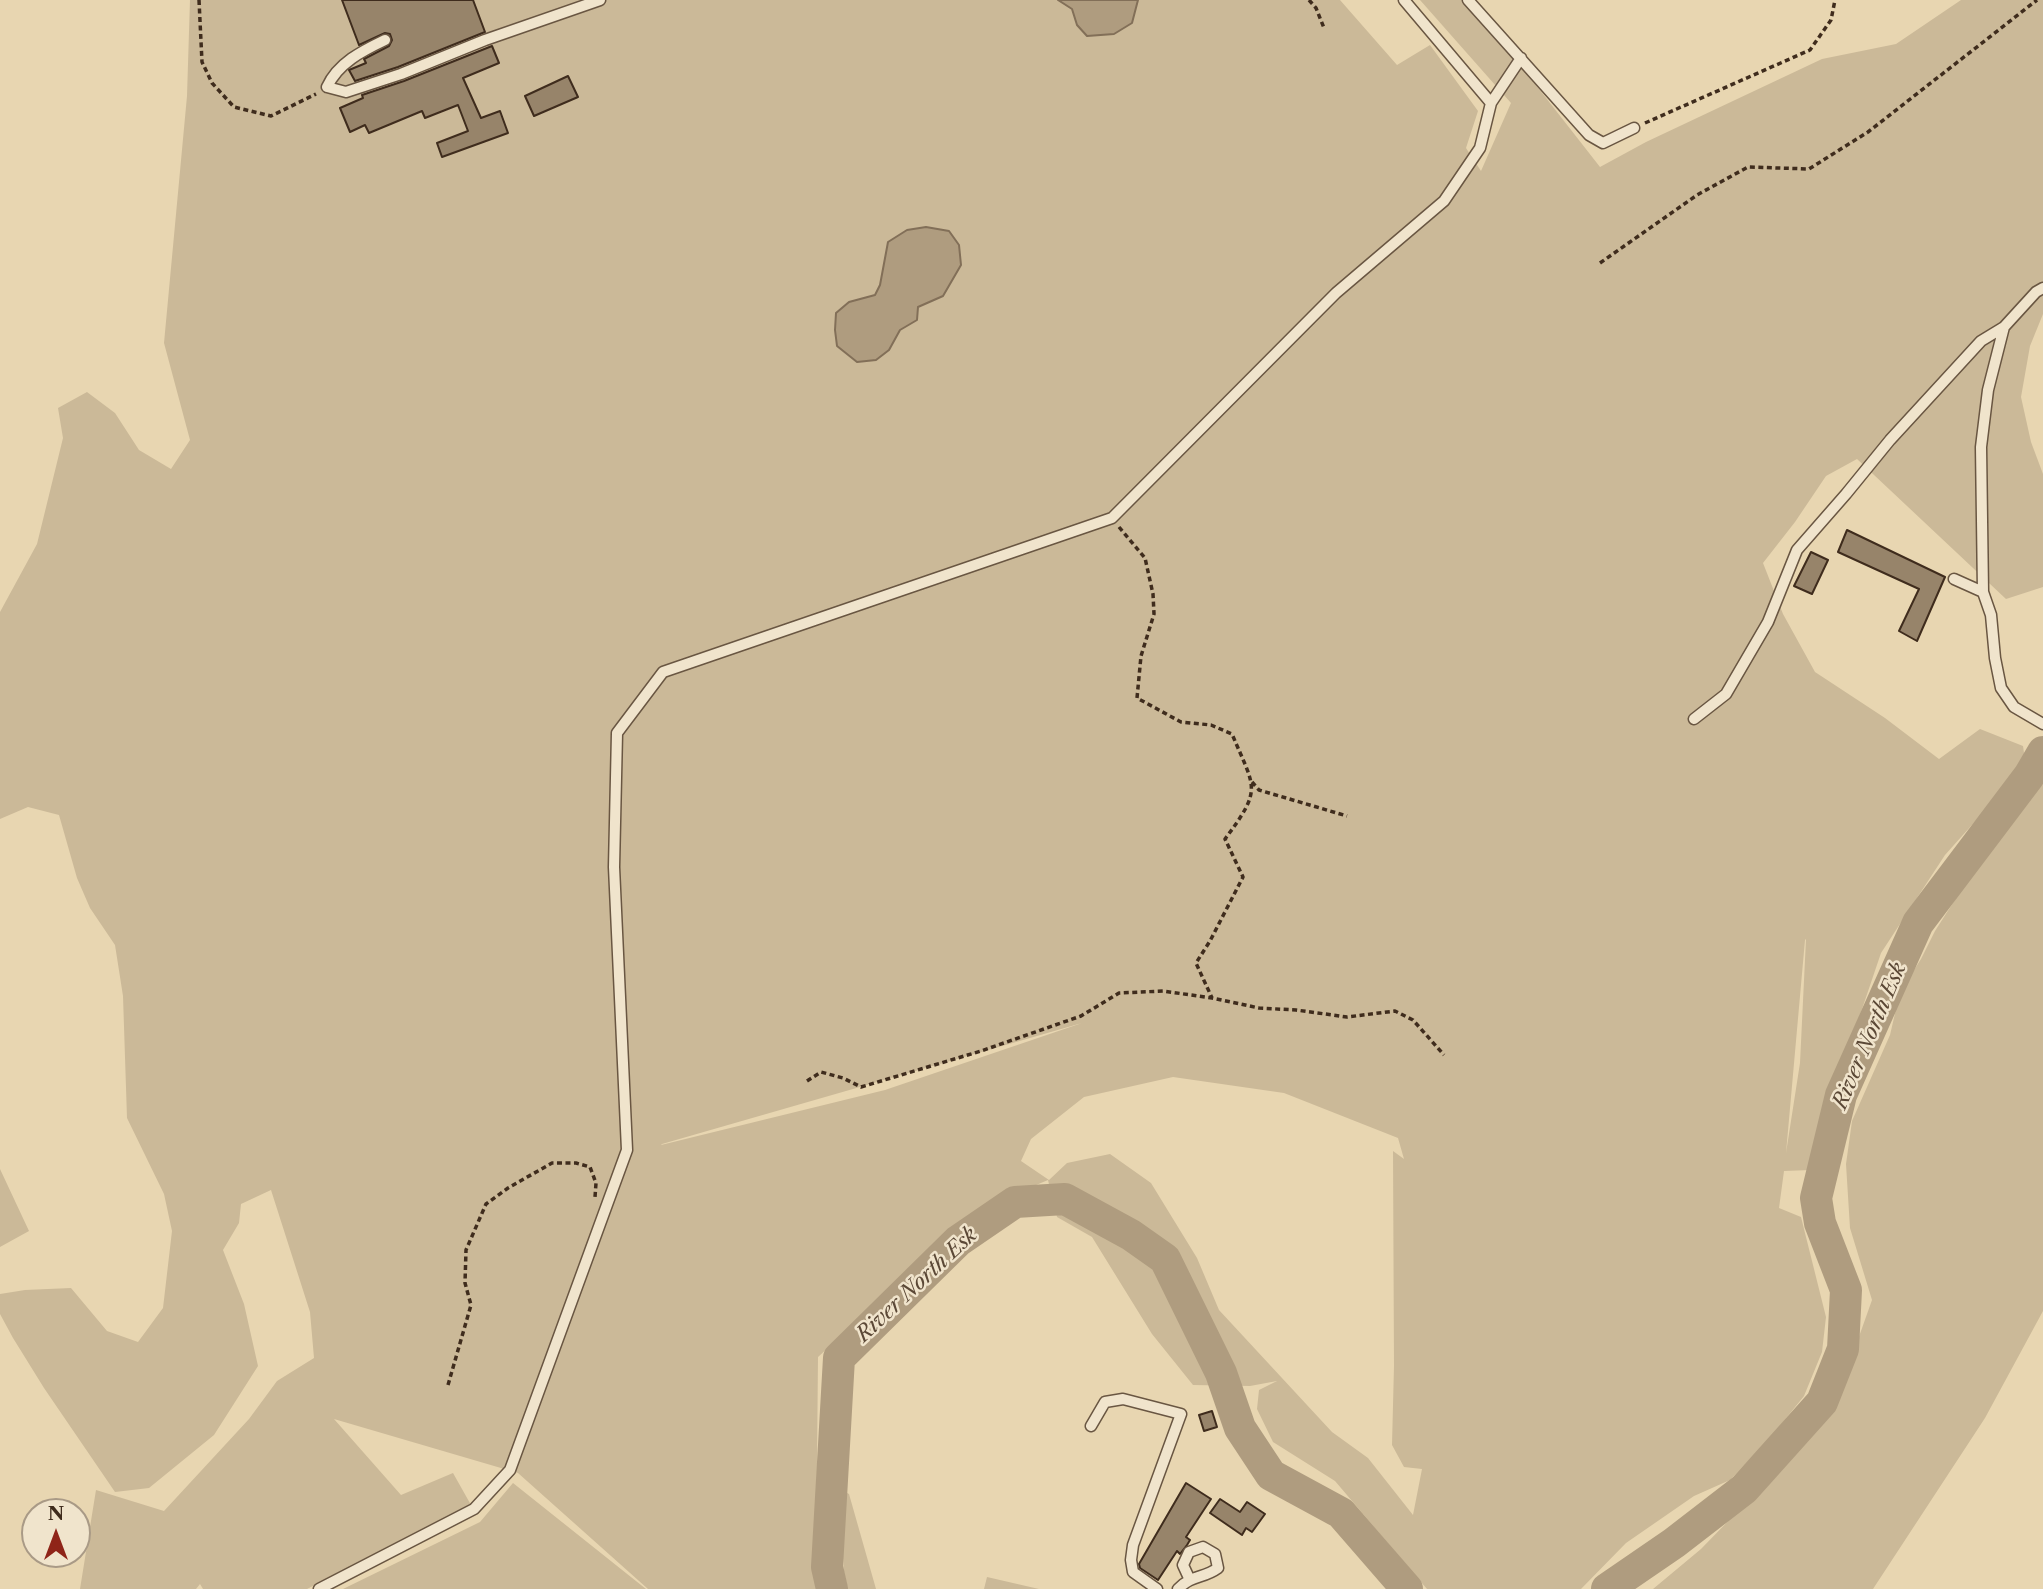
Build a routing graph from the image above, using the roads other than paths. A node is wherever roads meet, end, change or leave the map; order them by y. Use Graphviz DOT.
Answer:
graph roads {
  1 [pos="600,0"];
  2 [pos="1404,0"];
  3 [pos="1468,0"];
  4 [pos="384,40"];
  5 [pos="1521,58"];
  6 [pos="1491,103"];
  7 [pos="1634,128"];
  8 [pos="2043,288"];
  9 [pos="2004,327"];
  10 [pos="1954,579"];
  11 [pos="1983,592"];
  12 [pos="1694,719"];
  13 [pos="2041,723"];
  14 [pos="1091,1426"];
  15 [pos="1189,1578"];
  16 [pos="319,1589"];
  17 [pos="1157,1589"];
  18 [pos="1178,1589"];
  1 -- 4 [label="lane"];
  2 -- 6 [label="lane"];
  3 -- 5 [label="lane"];
  5 -- 6 [label="lane"];
  5 -- 7 [label="lane"];
  6 -- 16 [label="lane"];
  8 -- 9 [label="lane"];
  9 -- 11 [label="lane"];
  9 -- 12 [label="lane"];
  10 -- 11 [label="lane"];
  11 -- 13 [label="lane"];
  14 -- 17 [label="lane"];
  15 -- 18 [label="lane"];
}
